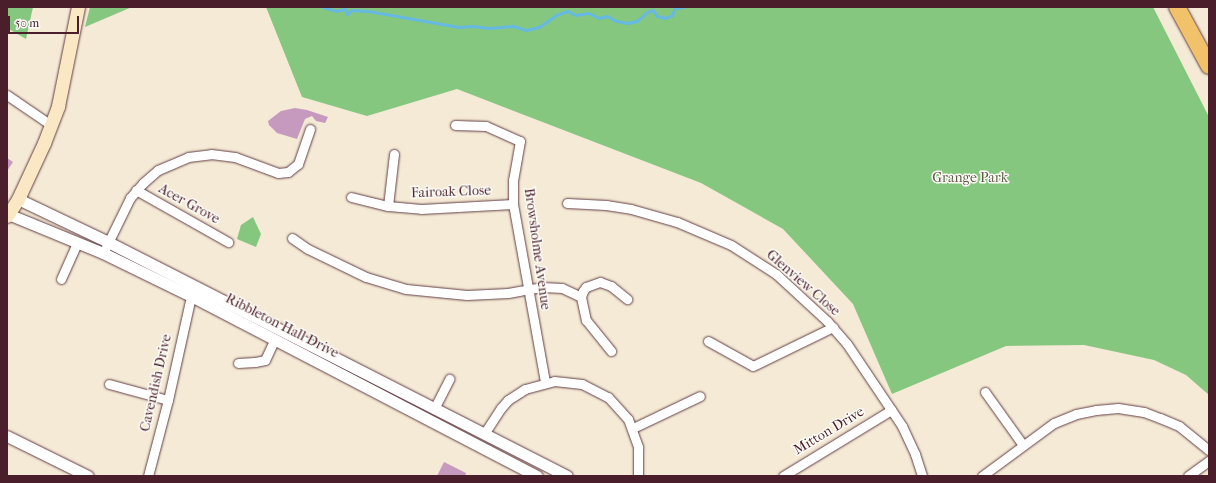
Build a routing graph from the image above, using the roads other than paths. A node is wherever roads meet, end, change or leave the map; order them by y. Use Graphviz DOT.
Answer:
graph roads {
  1 [pos="78,7"];
  2 [pos="1177,7"];
  3 [pos="1209,66"];
  4 [pos="7,95"];
  5 [pos="51,125"];
  6 [pos="455,125"];
  7 [pos="310,129"];
  8 [pos="394,154"];
  9 [pos="136,190"];
  10 [pos="351,197"];
  11 [pos="18,199"];
  12 [pos="567,203"];
  13 [pos="514,204"];
  14 [pos="388,206"];
  15 [pos="8,215"];
  16 [pos="292,238"];
  17 [pos="108,242"];
  18 [pos="228,242"];
  19 [pos="77,243"];
  20 [pos="103,253"];
  21 [pos="61,279"];
  22 [pos="528,289"];
  23 [pos="193,291"];
  24 [pos="581,297"];
  25 [pos="627,299"];
  26 [pos="833,327"];
  27 [pos="275,339"];
  28 [pos="708,341"];
  29 [pos="294,343"];
  30 [pos="611,351"];
  31 [pos="238,363"];
  32 [pos="449,379"];
  33 [pos="545,382"];
  34 [pos="109,384"];
  35 [pos="985,392"];
  36 [pos="700,396"];
  37 [pos="168,400"];
  38 [pos="434,409"];
  39 [pos="891,410"];
  40 [pos="633,428"];
  41 [pos="484,434"];
  42 [pos="7,436"];
  43 [pos="1023,444"];
  44 [pos="478,445"];
  45 [pos="1209,450"];
  46 [pos="1209,461"];
  47 [pos="552,473"];
  48 [pos="82,475"];
  49 [pos="148,476"];
  50 [pos="537,476"];
  51 [pos="567,476"];
  52 [pos="638,476"];
  53 [pos="783,476"];
  54 [pos="922,476"];
  55 [pos="982,476"];
  56 [pos="1188,476"];
  1 -- 5 [label="main road"];
  2 -- 3 [label="highway"];
  4 -- 5 [label="street"];
  5 -- 11 [label="main road"];
  6 -- 13 [label="street, Browsholme Avenue"];
  7 -- 9 [label="street"];
  8 -- 14 [label="street, Fairoak Close"];
  9 -- 17 [label="street"];
  9 -- 18 [label="street, Acer Grove"];
  10 -- 14 [label="street, Fairoak Close"];
  11 -- 15 [label="main road"];
  11 -- 17 [label="street, Ribbleton Hall Drive"];
  12 -- 26 [label="street, Glenview Close"];
  13 -- 14 [label="street, Fairoak Close"];
  13 -- 22 [label="street, Browsholme Avenue"];
  15 -- 19 [label="street, Ribbleton Hall Drive"];
  16 -- 22 [label="street"];
  17 -- 20 [label="street"];
  17 -- 23 [label="street, Ribbleton Hall Drive"];
  19 -- 20 [label="street, Ribbleton Hall Drive"];
  19 -- 21 [label="street"];
  20 -- 23 [label="street, Ribbleton Hall Drive"];
  22 -- 24 [label="street"];
  22 -- 33 [label="street, Browsholme Avenue"];
  23 -- 27 [label="street, Ribbleton Hall Drive"];
  23 -- 29 [label="street, Ribbleton Hall Drive"];
  23 -- 37 [label="street, Cavendish Drive"];
  24 -- 25 [label="street"];
  24 -- 30 [label="street"];
  26 -- 28 [label="street"];
  26 -- 39 [label="street, Glenview Close"];
  27 -- 29 [label="street, Ribbleton Hall Drive"];
  27 -- 31 [label="street"];
  29 -- 38 [label="street, Ribbleton Hall Drive"];
  29 -- 44 [label="street, Ribbleton Hall Drive"];
  32 -- 38 [label="street"];
  33 -- 40 [label="street"];
  33 -- 41 [label="street"];
  34 -- 37 [label="street"];
  35 -- 43 [label="street"];
  36 -- 40 [label="street"];
  37 -- 49 [label="street, Cavendish Drive"];
  38 -- 41 [label="street, Ribbleton Hall Drive"];
  39 -- 53 [label="street, Mitton Drive"];
  39 -- 54 [label="street, Glenview Close"];
  40 -- 52 [label="street"];
  41 -- 44 [label="street"];
  41 -- 47 [label="street, Ribbleton Hall Drive"];
  42 -- 48 [label="street"];
  43 -- 45 [label="street"];
  43 -- 55 [label="street"];
  44 -- 50 [label="street, Ribbleton Hall Drive"];
  46 -- 56 [label="street"];
  47 -- 51 [label="street, Ribbleton Hall Drive"];
}
